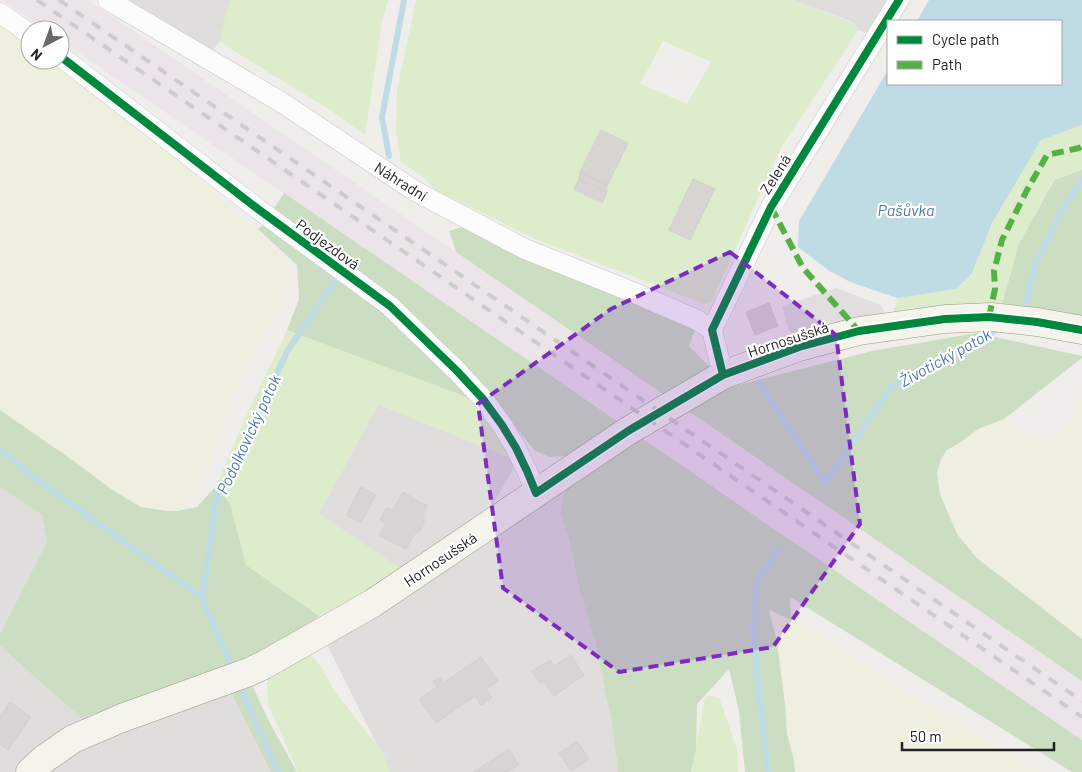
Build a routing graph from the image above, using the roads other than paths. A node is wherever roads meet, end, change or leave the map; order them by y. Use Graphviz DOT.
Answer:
graph roads {
  1 [pos="108,0"];
  2 [pos="899,0"];
  3 [pos="0,13"];
  4 [pos="20,27"];
  5 [pos="70,64"];
  6 [pos="712,330"];
  7 [pos="1082,330"];
  8 [pos="723,375"];
  9 [pos="536,493"];
  10 [pos="30,772"];
  1 -- 6 [label="street, Náhradní"];
  2 -- 6 [label="street, Zelená"];
  3 -- 4 [label="street"];
  5 -- 9 [label="street, Podjezdová"];
  6 -- 8 [label="street"];
  7 -- 8 [label="street, Hornosušská"];
  8 -- 9 [label="street, Hornosušská"];
  9 -- 10 [label="street, Hornosušská"];
}
